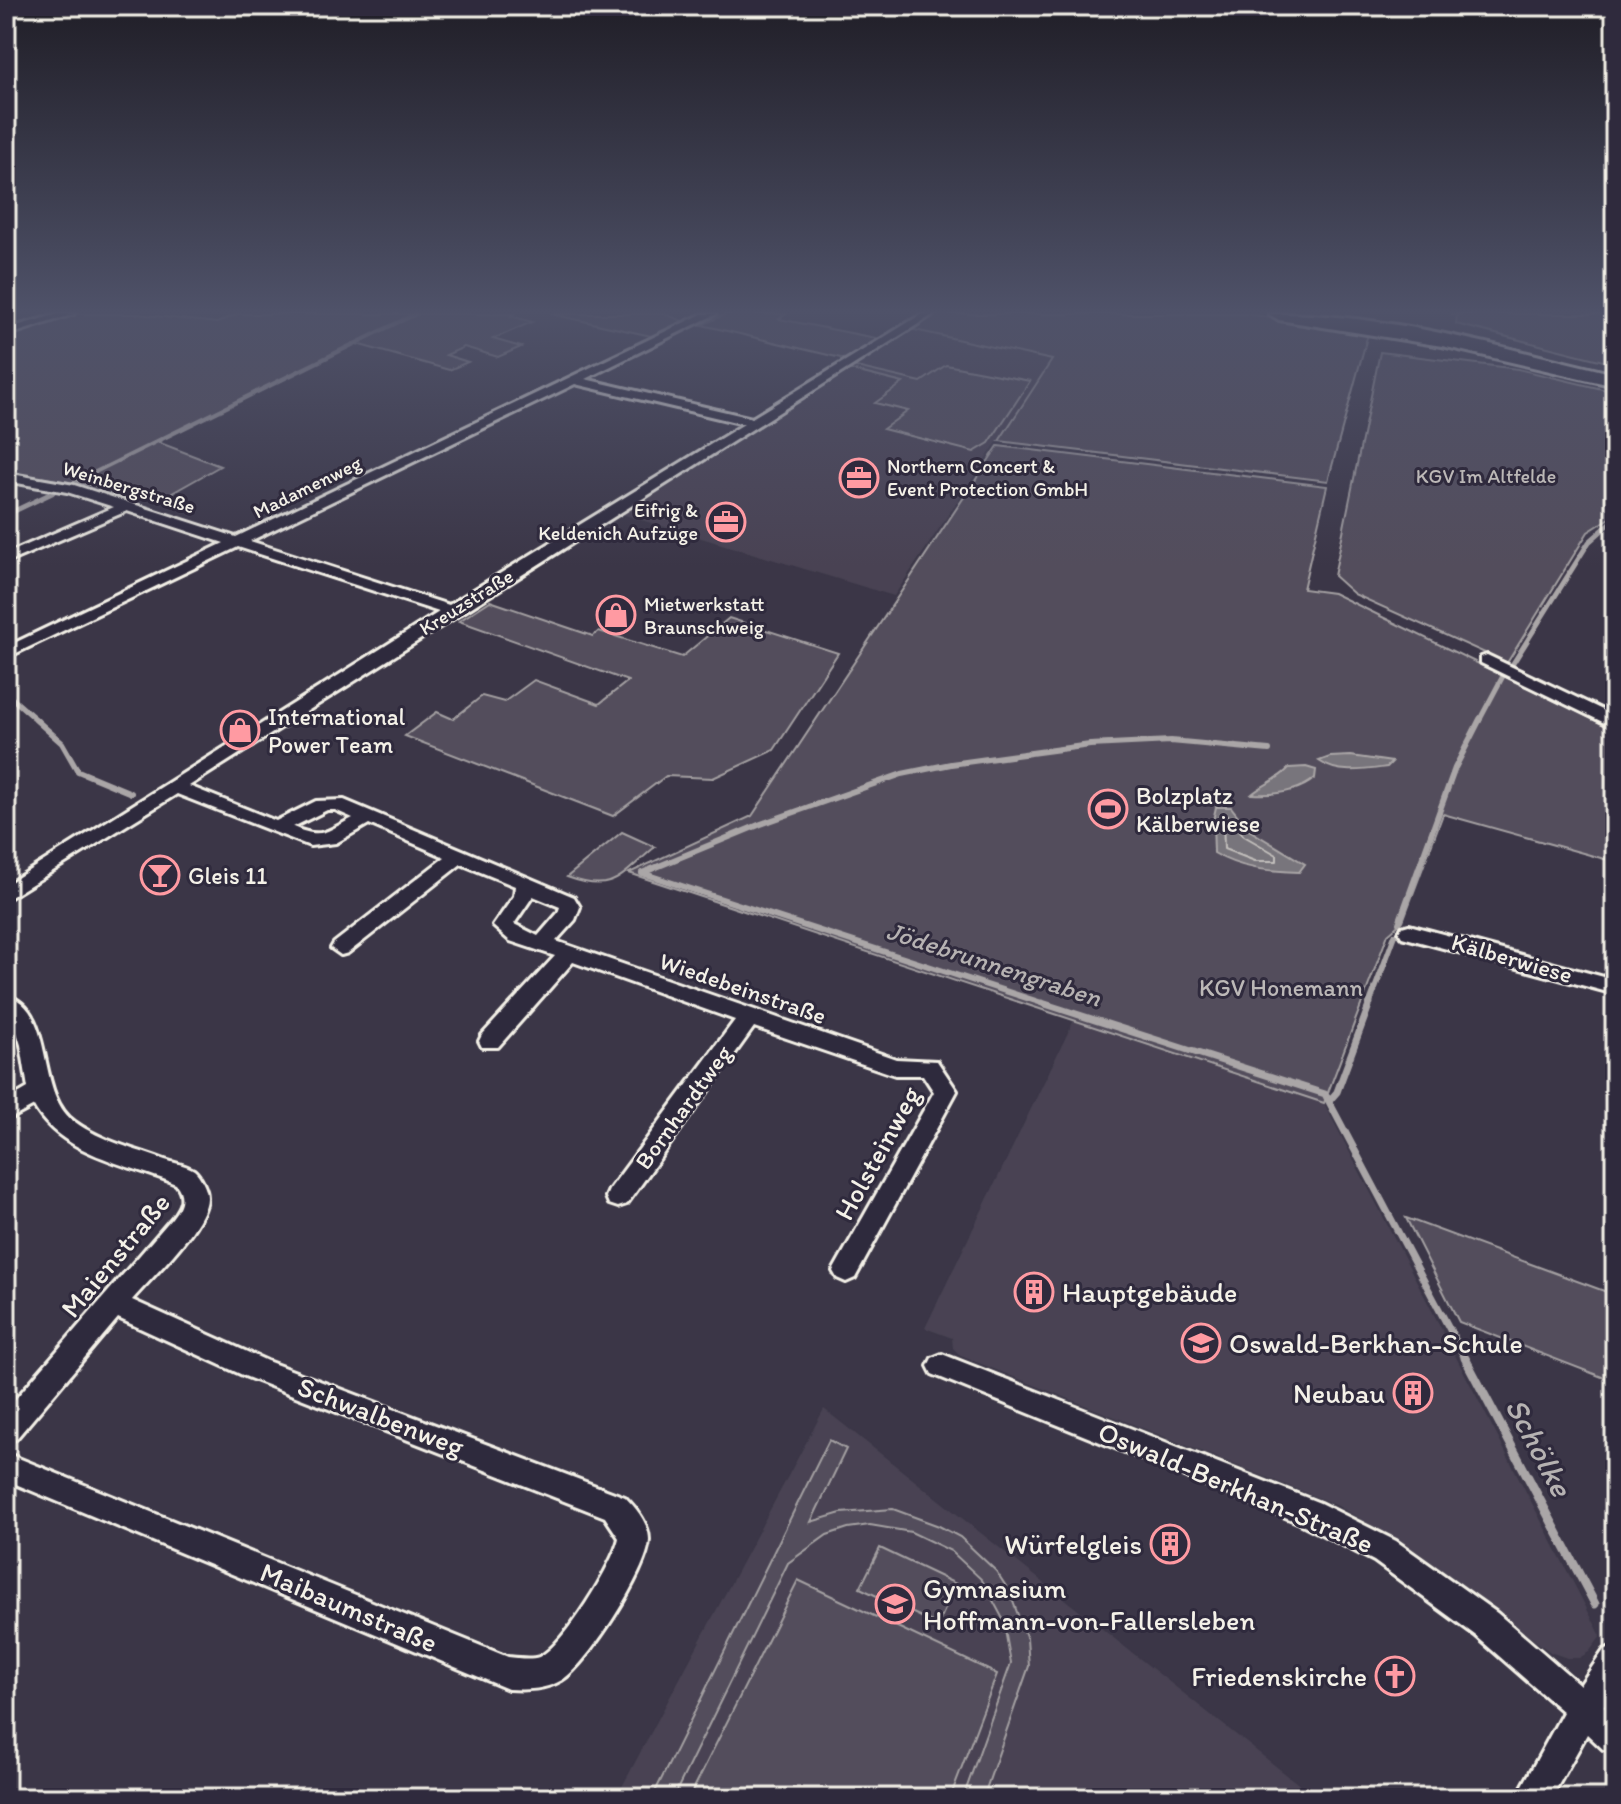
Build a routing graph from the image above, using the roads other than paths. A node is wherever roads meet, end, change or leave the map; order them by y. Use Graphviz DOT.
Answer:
graph roads {
  1 [pos="536,398"];
  2 [pos="651,398"];
  3 [pos="791,398"];
  4 [pos="752,422"];
  5 [pos="6,477"];
  6 [pos="125,507"];
  7 [pos="238,542"];
  8 [pos="6,559"];
  9 [pos="451,611"];
  10 [pos="6,653"];
  11 [pos="1487,660"];
  12 [pos="1615,723"];
  13 [pos="176,787"];
  14 [pos="370,818"];
  15 [pos="277,828"];
  16 [pos="460,855"];
  17 [pos="527,887"];
  18 [pos="6,894"];
  19 [pos="1409,932"];
  20 [pos="542,944"];
  21 [pos="341,948"];
  22 [pos="568,955"];
  23 [pos="1615,987"];
  24 [pos="6,1002"];
  25 [pos="749,1017"];
  26 [pos="490,1041"];
  27 [pos="929,1067"];
  28 [pos="42,1091"];
  29 [pos="6,1112"];
  30 [pos="618,1197"];
  31 [pos="846,1271"];
  32 [pos="114,1304"];
  33 [pos="942,1366"];
  34 [pos="6,1430"];
  35 [pos="6,1466"];
  36 [pos="634,1540"];
  37 [pos="1615,1661"];
  38 [pos="1583,1708"];
  39 [pos="1615,1737"];
  40 [pos="1533,1798"];
  1 -- 7 [label="street, Madamenweg"];
  2 -- 4 [label="street"];
  3 -- 4 [label="street, Kreuzstraße"];
  4 -- 9 [label="street, Kreuzstraße"];
  5 -- 6 [label="street, Weinbergstraße"];
  6 -- 7 [label="street, Weinbergstraße"];
  6 -- 8 [label="street"];
  7 -- 9 [label="street, Weinbergstraße"];
  7 -- 10 [label="street, Madamenweg"];
  9 -- 13 [label="street, Kreuzstraße"];
  11 -- 12 [label="street"];
  13 -- 15 [label="street"];
  13 -- 18 [label="street, Kreuzstraße"];
  14 -- 15 [label="street"];
  14 -- 15 [label="street"];
  14 -- 16 [label="street"];
  16 -- 17 [label="street"];
  16 -- 21 [label="street"];
  17 -- 20 [label="street, Wiedebeinstraße"];
  17 -- 20 [label="street"];
  19 -- 23 [label="street, Kälberwiese"];
  20 -- 22 [label="street, Wiedebeinstraße"];
  22 -- 25 [label="street, Wiedebeinstraße"];
  22 -- 26 [label="street"];
  24 -- 28 [label="street, Maienstraße"];
  25 -- 27 [label="street, Wiedebeinstraße"];
  25 -- 30 [label="street, Bornhardtweg"];
  27 -- 31 [label="street, Holsteinweg"];
  28 -- 29 [label="street"];
  28 -- 32 [label="street, Maienstraße"];
  32 -- 34 [label="street, Maienstraße"];
  32 -- 36 [label="street, Schwalbenweg"];
  33 -- 38 [label="street, Oswald-Berkhan-Straße"];
  35 -- 36 [label="street, Maibaumstraße"];
  37 -- 38 [label="street"];
  38 -- 39 [label="street, Oswald-Berkhan-Straße"];
  38 -- 40 [label="street"];
}
